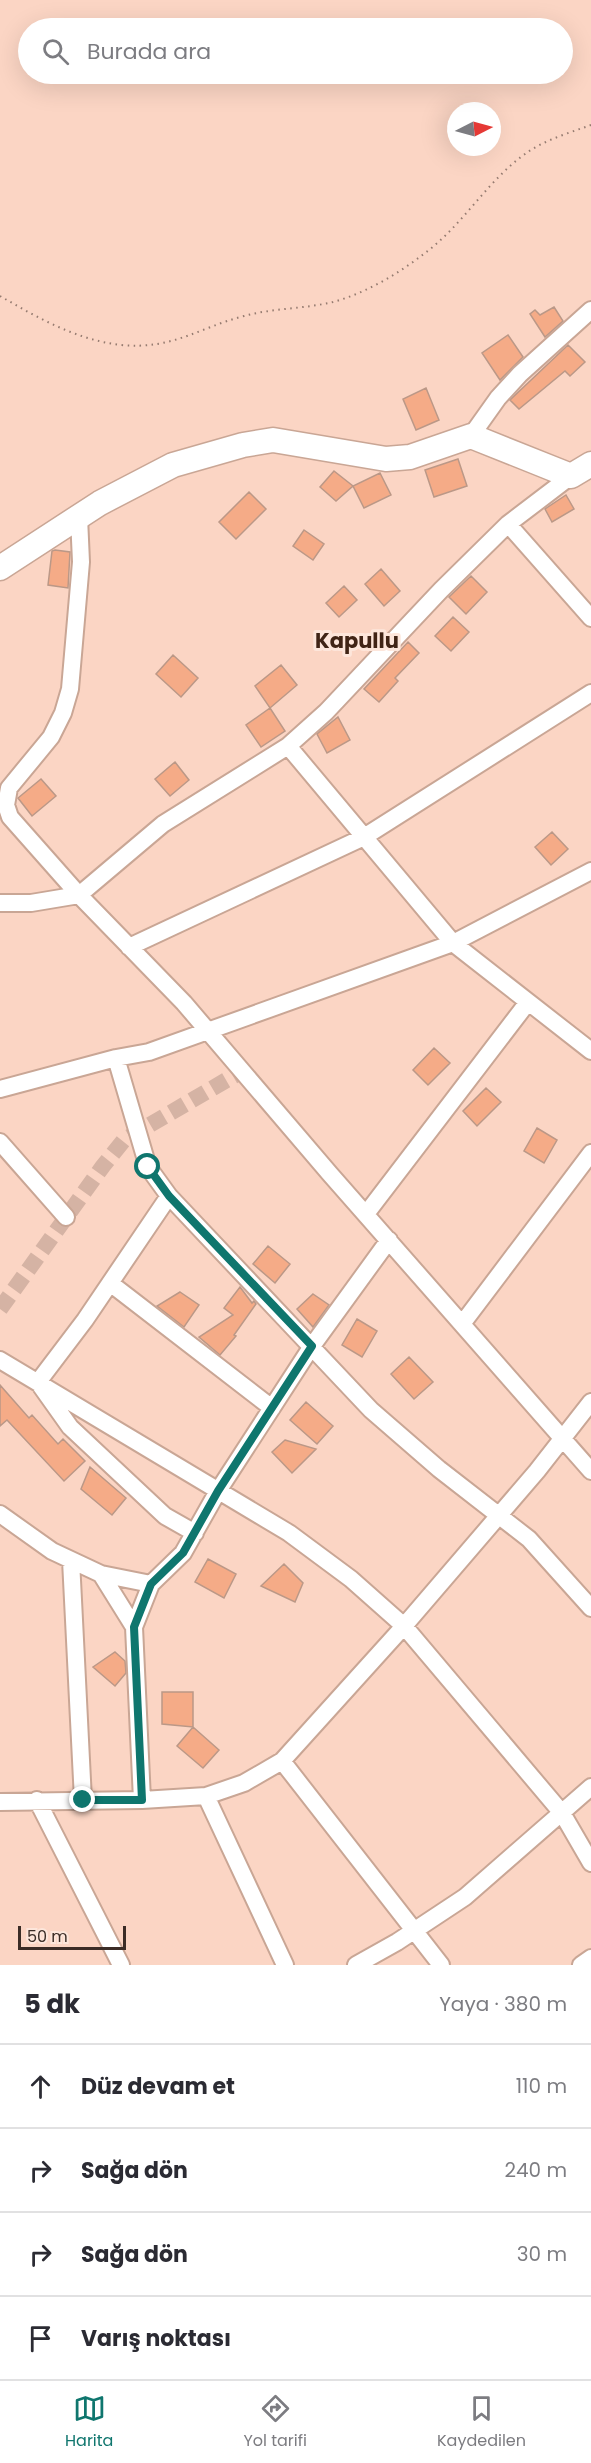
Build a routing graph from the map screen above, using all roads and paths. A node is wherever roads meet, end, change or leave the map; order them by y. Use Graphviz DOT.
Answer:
graph roads {
  1 [pos="591,125"];
  2 [pos="0,296"];
  3 [pos="591,310"];
  4 [pos="471,436"];
  5 [pos="581,470"];
  6 [pos="79,516"];
  7 [pos="508,524"];
  8 [pos="0,568"];
  9 [pos="591,618"];
  10 [pos="591,693"];
  11 [pos="288,746"];
  12 [pos="364,837"];
  13 [pos="591,872"];
  14 [pos="79,895"];
  15 [pos="0,903"];
  16 [pos="453,943"];
  17 [pos="129,947"];
  18 [pos="528,1002"];
  19 [pos="208,1031"];
  20 [pos="591,1051"];
  21 [pos="116,1058"];
  22 [pos="0,1089"];
  23 [pos="0,1142"];
  24 [pos="591,1153"];
  25 [pos="169,1196"];
  26 [pos="366,1214"];
  27 [pos="66,1217"];
  28 [pos="389,1240"];
  29 [pos="111,1283"];
  30 [pos="462,1324"];
  31 [pos="312,1346"];
  32 [pos="0,1360"];
  33 [pos="38,1382"];
  34 [pos="591,1402"];
  35 [pos="272,1408"];
  36 [pos="563,1438"];
  37 [pos="591,1471"];
  38 [pos="218,1491"];
  39 [pos="0,1514"];
  40 [pos="499,1516"];
  41 [pos="195,1533"];
  42 [pos="71,1560"];
  43 [pos="101,1574"];
  44 [pos="151,1584"];
  45 [pos="591,1608"];
  46 [pos="404,1626"];
  47 [pos="134,1627"];
  48 [pos="282,1761"];
  49 [pos="591,1787"];
  50 [pos="206,1796"];
  51 [pos="38,1800"];
  52 [pos="83,1800"];
  53 [pos="142,1800"];
  54 [pos="0,1802"];
  55 [pos="561,1813"];
  56 [pos="591,1863"];
  57 [pos="414,1931"];
  58 [pos="591,1958"];
  59 [pos="121,1965"];
  60 [pos="285,1965"];
  61 [pos="356,1965"];
  62 [pos="441,1965"];
  63 [pos="581,1965"];
  1 -- 2 [label="path"];
  3 -- 4 [label="street"];
  4 -- 5 [label="street"];
  4 -- 6 [label="street"];
  5 -- 7 [label="street"];
  6 -- 8 [label="street"];
  6 -- 14 [label="street"];
  7 -- 9 [label="street"];
  7 -- 11 [label="street"];
  10 -- 12 [label="street"];
  11 -- 12 [label="street"];
  11 -- 14 [label="street"];
  12 -- 16 [label="street"];
  12 -- 17 [label="street"];
  13 -- 16 [label="street"];
  14 -- 15 [label="street"];
  14 -- 17 [label="street"];
  16 -- 18 [label="street"];
  16 -- 19 [label="street"];
  17 -- 19 [label="street"];
  18 -- 20 [label="street"];
  18 -- 26 [label="street"];
  19 -- 21 [label="street"];
  19 -- 26 [label="street"];
  21 -- 22 [label="street"];
  21 -- 25 [label="street"];
  23 -- 27 [label="street"];
  24 -- 30 [label="street"];
  25 -- 29 [label="street"];
  25 -- 31 [label="street"];
  26 -- 28 [label="street"];
  28 -- 30 [label="street"];
  28 -- 31 [label="street"];
  29 -- 33 [label="street"];
  29 -- 35 [label="street"];
  30 -- 36 [label="street"];
  31 -- 35 [label="street"];
  31 -- 40 [label="street"];
  32 -- 33 [label="street"];
  33 -- 38 [label="street"];
  33 -- 41 [label="street"];
  34 -- 36 [label="street"];
  35 -- 38 [label="street"];
  36 -- 37 [label="street"];
  36 -- 40 [label="street"];
  38 -- 41 [label="street"];
  38 -- 46 [label="street"];
  39 -- 42 [label="street"];
  40 -- 45 [label="street"];
  40 -- 46 [label="street"];
  41 -- 44 [label="street"];
  42 -- 43 [label="street"];
  42 -- 52 [label="street"];
  43 -- 44 [label="street"];
  43 -- 47 [label="street"];
  44 -- 47 [label="street"];
  46 -- 48 [label="street"];
  46 -- 55 [label="street"];
  47 -- 53 [label="street"];
  48 -- 50 [label="street"];
  48 -- 57 [label="street"];
  49 -- 55 [label="street"];
  50 -- 53 [label="street"];
  50 -- 60 [label="street"];
  51 -- 52 [label="street"];
  51 -- 54 [label="street"];
  51 -- 59 [label="street"];
  52 -- 53 [label="street"];
  55 -- 56 [label="street"];
  55 -- 57 [label="street"];
  57 -- 61 [label="street"];
  57 -- 62 [label="street"];
  58 -- 63 [label="street"];
}
